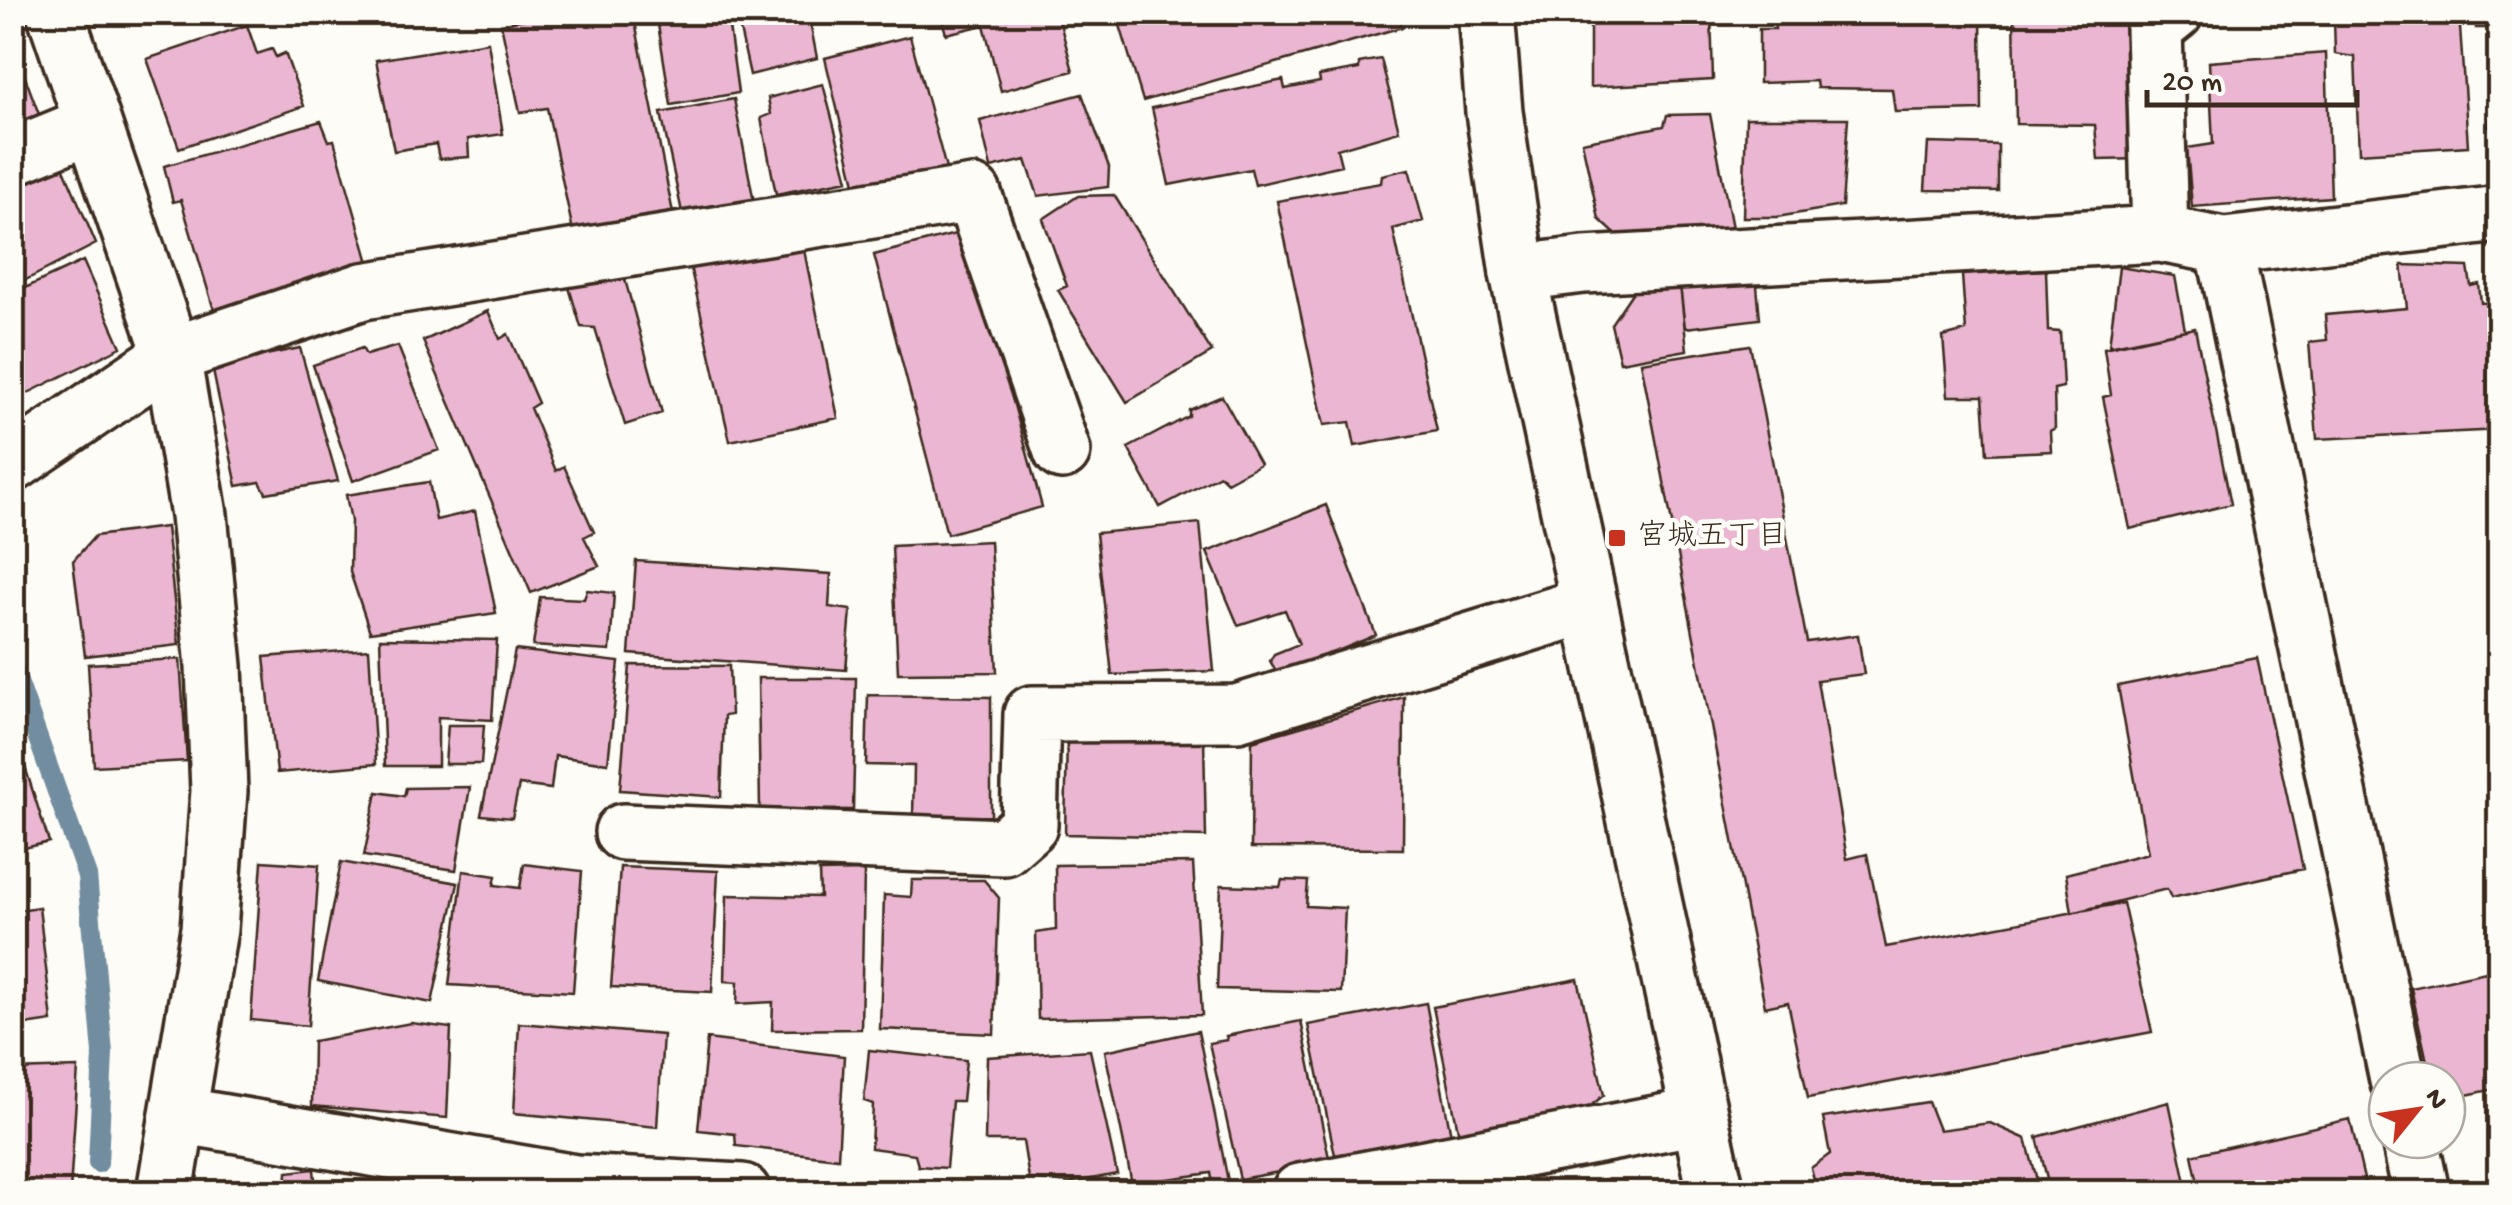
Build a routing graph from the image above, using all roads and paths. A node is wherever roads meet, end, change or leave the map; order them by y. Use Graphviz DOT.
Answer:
graph roads {
  1 [pos="55,12"];
  2 [pos="1486,12"];
  3 [pos="2175,12"];
  4 [pos="92,124"];
  5 [pos="12,157"];
  6 [pos="2500,214"];
  7 [pos="2160,234"];
  8 [pos="2224,246"];
  9 [pos="1518,273"];
  10 [pos="172,355"];
  11 [pos="1062,451"];
  12 [pos="12,464"];
  13 [pos="1588,605"];
  14 [pos="623,832"];
  15 [pos="2394,1060"];
  16 [pos="179,1115"];
  17 [pos="1698,1116"];
  18 [pos="2414,1160"];
  19 [pos="165,1192"];
  20 [pos="742,1192"];
  21 [pos="1300,1192"];
  22 [pos="1716,1192"];
  23 [pos="2421,1192"];
  1 -- 4 [label="street"];
  2 -- 9 [label="street"];
  3 -- 7 [label="street"];
  4 -- 5 [label="street"];
  4 -- 10 [label="street"];
  6 -- 8 [label="street"];
  7 -- 8 [label="street"];
  7 -- 9 [label="street"];
  8 -- 15 [label="street"];
  9 -- 13 [label="street"];
  10 -- 11 [label="street"];
  10 -- 12 [label="street"];
  10 -- 16 [label="street"];
  13 -- 14 [label="street"];
  13 -- 17 [label="street"];
  16 -- 19 [label="street"];
  16 -- 20 [label="street"];
  17 -- 21 [label="street"];
  17 -- 22 [label="street"];
  18 -- 23 [label="street"];
}
